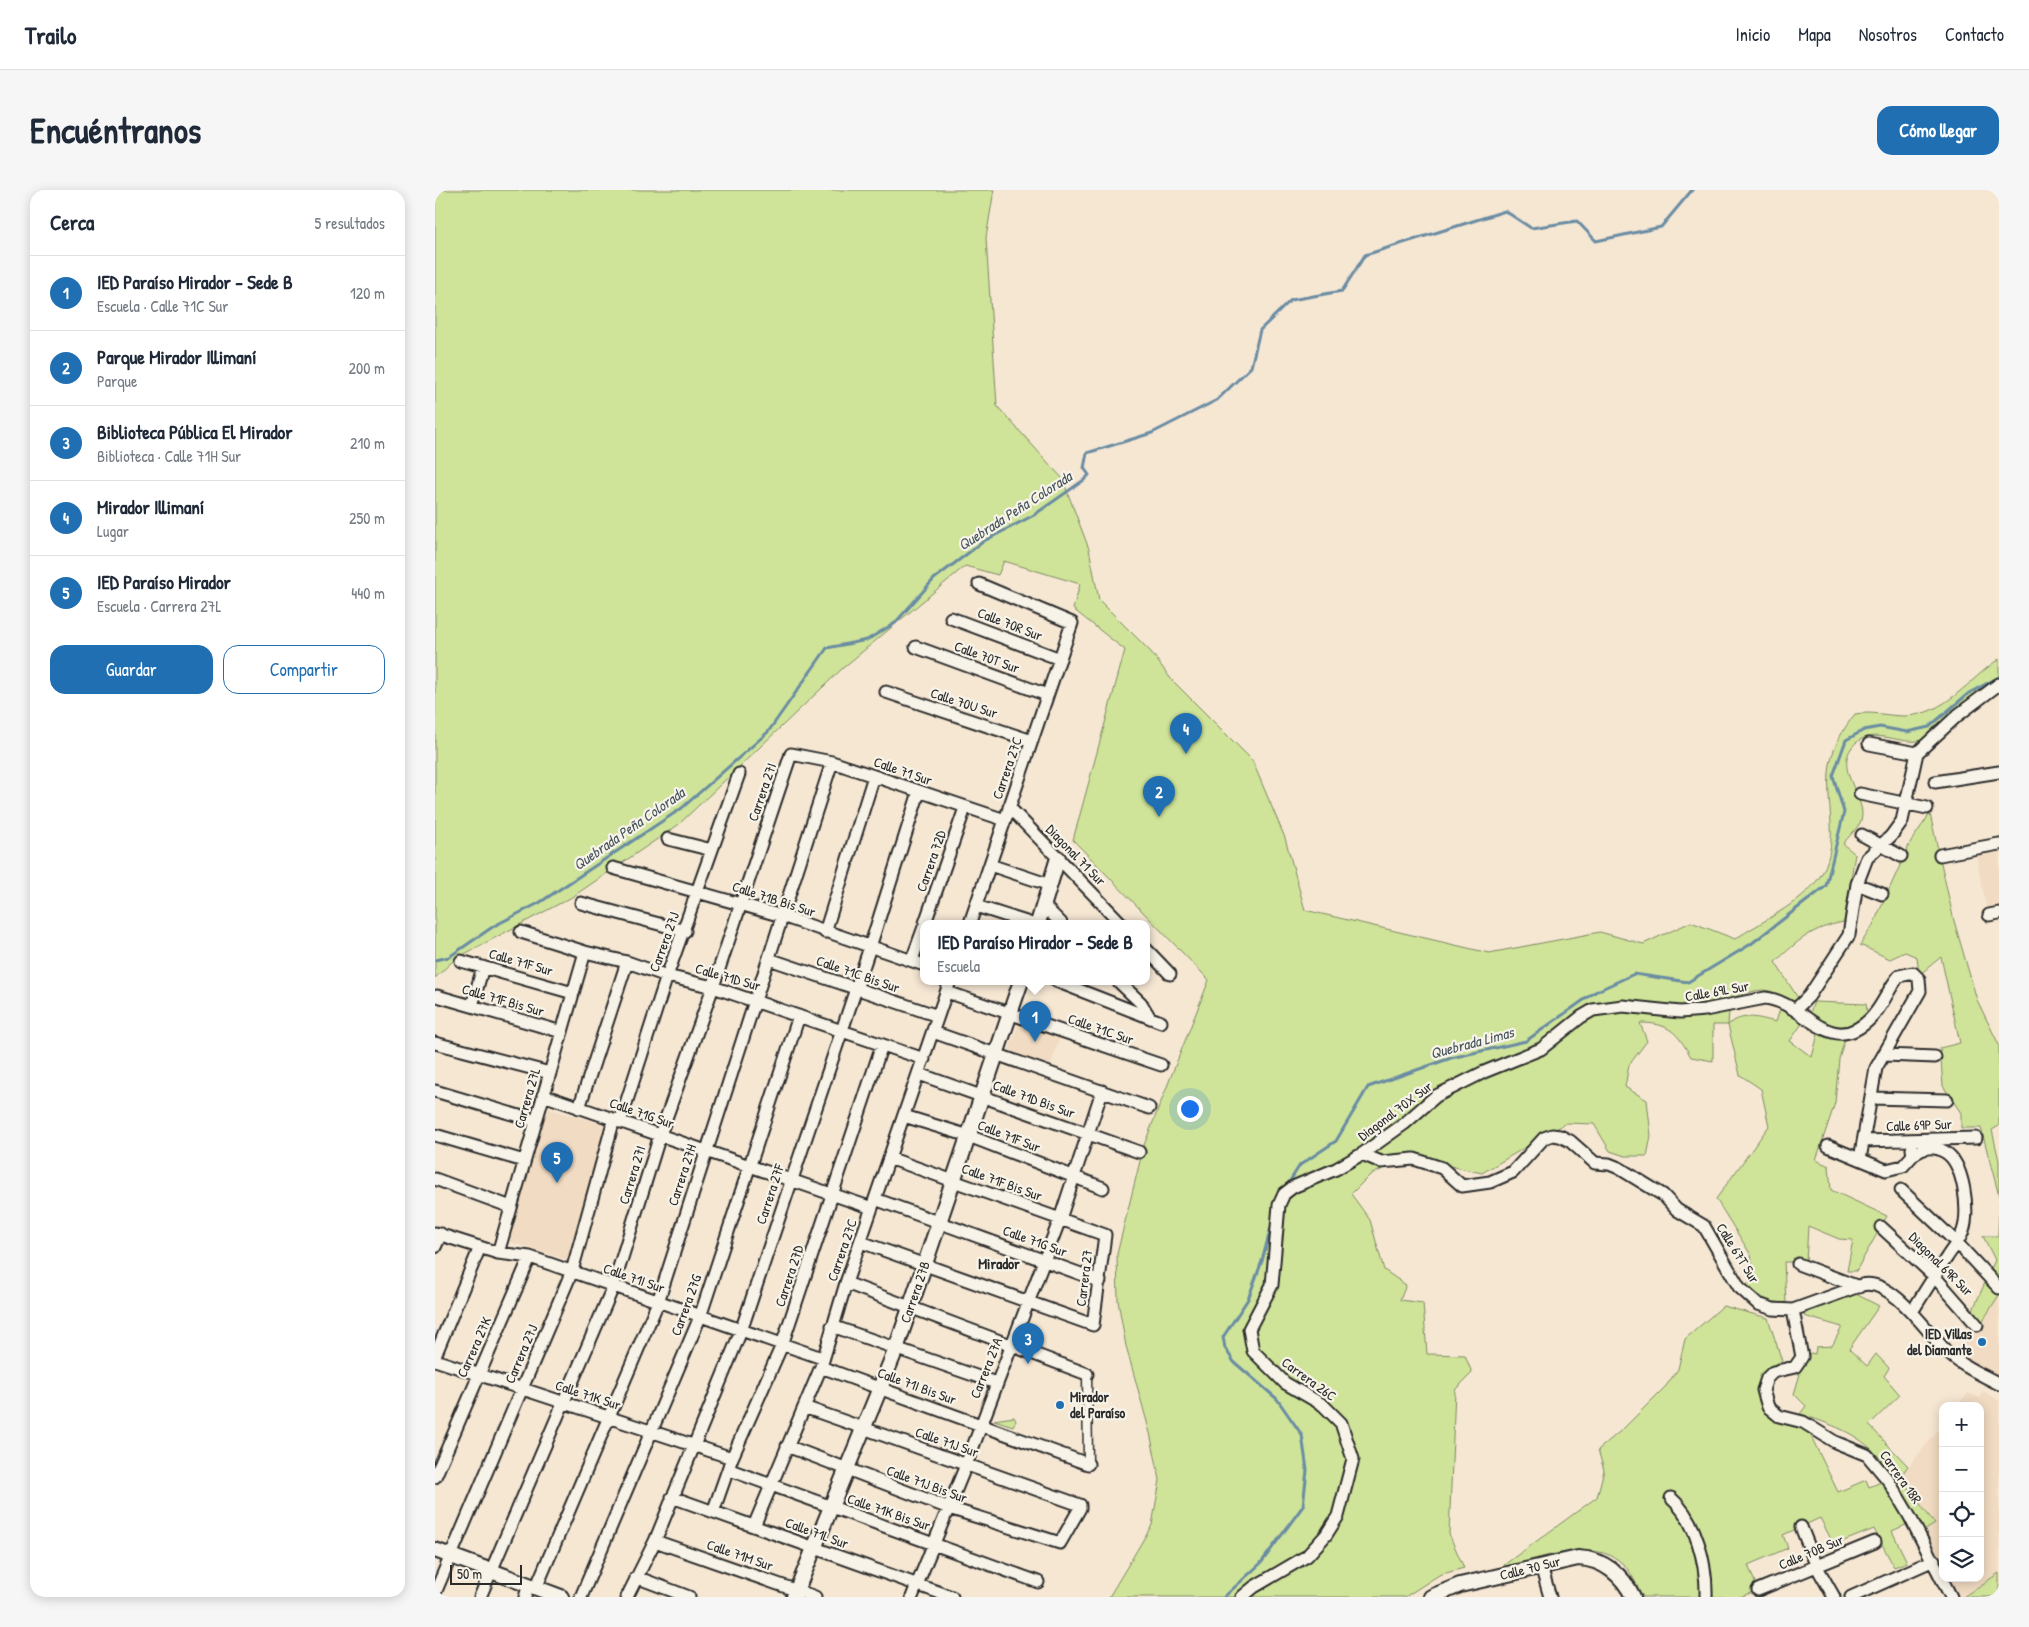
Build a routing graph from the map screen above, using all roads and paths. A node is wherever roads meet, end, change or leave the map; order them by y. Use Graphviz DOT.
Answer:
graph roads {
  1 [pos="979,584"];
  2 [pos="951,618"];
  3 [pos="1072,623"];
  4 [pos="916,647"];
  5 [pos="1060,659"];
  6 [pos="1999,684"];
  7 [pos="887,692"];
  8 [pos="1047,695"];
  9 [pos="1032,741"];
  10 [pos="1869,744"];
  11 [pos="1917,753"];
  12 [pos="791,754"];
  13 [pos="832,762"];
  14 [pos="1999,772"];
  15 [pos="739,774"];
  16 [pos="874,776"];
  17 [pos="1935,782"];
  18 [pos="919,792"];
  19 [pos="1860,794"];
  20 [pos="1906,803"];
  21 [pos="1009,807"];
  22 [pos="965,808"];
  23 [pos="1927,808"];
  24 [pos="1005,820"];
  25 [pos="1862,835"];
  26 [pos="669,839"];
  27 [pos="1999,844"];
  28 [pos="1881,845"];
  29 [pos="712,850"];
  30 [pos="1940,855"];
  31 [pos="1901,856"];
  32 [pos="1059,858"];
  33 [pos="990,865"];
  34 [pos="613,868"];
  35 [pos="1857,884"];
  36 [pos="1050,885"];
  37 [pos="698,891"];
  38 [pos="1882,894"];
  39 [pos="581,903"];
  40 [pos="741,904"];
  41 [pos="976,906"];
  42 [pos="1044,906"];
  43 [pos="782,916"];
  44 [pos="926,920"];
  45 [pos="971,920"];
  46 [pos="1020,920"];
  47 [pos="1039,920"];
  48 [pos="1058,920"];
  49 [pos="1118,920"];
  50 [pos="685,930"];
  51 [pos="521,932"];
  52 [pos="825,932"];
  53 [pos="920,937"];
  54 [pos="870,947"];
  55 [pos="585,952"];
  56 [pos="1150,953"];
  57 [pos="769,959"];
  58 [pos="912,960"];
  59 [pos="461,961"];
  60 [pos="627,962"];
  61 [pos="920,963"];
  62 [pos="483,967"];
  63 [pos="1170,974"];
  64 [pos="667,976"];
  65 [pos="949,985"];
  66 [pos="1020,985"];
  67 [pos="1065,985"];
  68 [pos="1122,985"];
  69 [pos="713,987"];
  70 [pos="855,988"];
  71 [pos="947,992"];
  72 [pos="573,993"];
  73 [pos="437,996"];
  74 [pos="754,1000"];
  75 [pos="472,1006"];
  76 [pos="1610,1006"];
  77 [pos="1796,1010"];
  78 [pos="1011,1014"];
  79 [pos="799,1016"];
  80 [pos="938,1016"];
  81 [pos="1150,1018"];
  82 [pos="1161,1022"];
  83 [pos="562,1032"];
  84 [pos="841,1032"];
  85 [pos="933,1032"];
  86 [pos="435,1043"];
  87 [pos="882,1045"];
  88 [pos="997,1054"];
  89 [pos="1885,1055"];
  90 [pos="1935,1057"];
  91 [pos="924,1059"];
  92 [pos="1161,1065"];
  93 [pos="550,1073"];
  94 [pos="919,1074"];
  95 [pos="435,1091"];
  96 [pos="1102,1092"];
  97 [pos="543,1095"];
  98 [pos="983,1096"];
  99 [pos="1871,1098"];
  100 [pos="1947,1100"];
  101 [pos="579,1108"];
  102 [pos="1149,1108"];
  103 [pos="904,1116"];
  104 [pos="536,1121"];
  105 [pos="617,1121"];
  106 [pos="1087,1134"];
  107 [pos="435,1135"];
  108 [pos="660,1135"];
  109 [pos="969,1136"];
  110 [pos="1976,1138"];
  111 [pos="1909,1140"];
  112 [pos="1863,1141"];
  113 [pos="1828,1146"];
  114 [pos="705,1151"];
  115 [pos="1139,1152"];
  116 [pos="1362,1154"];
  117 [pos="1913,1155"];
  118 [pos="889,1158"];
  119 [pos="1860,1159"];
  120 [pos="525,1161"];
  121 [pos="748,1166"];
  122 [pos="1074,1176"];
  123 [pos="435,1179"];
  124 [pos="954,1180"];
  125 [pos="790,1181"];
  126 [pos="1103,1188"];
  127 [pos="1901,1190"];
  128 [pos="832,1194"];
  129 [pos="873,1204"];
  130 [pos="511,1207"];
  131 [pos="1060,1219"];
  132 [pos="939,1222"];
  133 [pos="1881,1227"];
  134 [pos="1275,1232"];
  135 [pos="438,1233"];
  136 [pos="1105,1235"];
  137 [pos="861,1242"];
  138 [pos="1957,1242"];
  139 [pos="435,1247"];
  140 [pos="479,1247"];
  141 [pos="498,1253"];
  142 [pos="530,1257"];
  143 [pos="1044,1260"];
  144 [pos="925,1264"];
  145 [pos="1798,1264"];
  146 [pos="571,1271"];
  147 [pos="1934,1276"];
  148 [pos="1100,1281"];
  149 [pos="846,1283"];
  150 [pos="1859,1286"];
  151 [pos="613,1287"];
  152 [pos="1999,1288"];
  153 [pos="1029,1301"];
  154 [pos="658,1302"];
  155 [pos="910,1307"];
  156 [pos="1793,1310"];
  157 [pos="1912,1312"];
  158 [pos="700,1317"];
  159 [pos="1977,1325"];
  160 [pos="832,1326"];
  161 [pos="741,1331"];
  162 [pos="782,1345"];
  163 [pos="1012,1345"];
  164 [pos="896,1349"];
  165 [pos="435,1356"];
  166 [pos="435,1360"];
  167 [pos="822,1363"];
  168 [pos="479,1374"];
  169 [pos="1087,1374"];
  170 [pos="995,1384"];
  171 [pos="1999,1384"];
  172 [pos="880,1388"];
  173 [pos="522,1389"];
  174 [pos="565,1403"];
  175 [pos="804,1407"];
  176 [pos="608,1417"];
  177 [pos="980,1425"];
  178 [pos="863,1428"];
  179 [pos="650,1431"];
  180 [pos="693,1445"];
  181 [pos="787,1446"];
  182 [pos="731,1464"];
  183 [pos="1088,1464"];
  184 [pos="966,1465"];
  185 [pos="846,1470"];
  186 [pos="435,1477"];
  187 [pos="771,1485"];
  188 [pos="672,1497"];
  189 [pos="1671,1498"];
  190 [pos="831,1508"];
  191 [pos="949,1508"];
  192 [pos="713,1512"];
  193 [pos="754,1526"];
  194 [pos="1801,1527"];
  195 [pos="655,1541"];
  196 [pos="1875,1542"];
  197 [pos="1060,1543"];
  198 [pos="935,1544"];
  199 [pos="814,1548"];
  200 [pos="435,1550"];
  201 [pos="449,1556"];
  202 [pos="1934,1560"];
  203 [pos="1541,1566"];
  204 [pos="1817,1567"];
  205 [pos="491,1571"];
  206 [pos="636,1576"];
  207 [pos="1038,1582"];
  208 [pos="917,1584"];
  209 [pos="530,1590"];
  210 [pos="1758,1590"];
  211 [pos="435,1593"];
  212 [pos="795,1594"];
  213 [pos="481,1597"];
  214 [pos="561,1597"];
  215 [pos="581,1597"];
  216 [pos="627,1597"];
  217 [pos="689,1597"];
  218 [pos="815,1597"];
  219 [pos="912,1597"];
  220 [pos="952,1597"];
  221 [pos="1242,1597"];
  222 [pos="1431,1597"];
  223 [pos="1550,1597"];
  224 [pos="1633,1597"];
  225 [pos="1706,1597"];
  226 [pos="1834,1597"];
  227 [pos="1851,1597"];
  228 [pos="1951,1597"];
  1 -- 3 [label="street, Calle 70R Sur"];
  2 -- 5 [label="street, Calle 70R Sur"];
  3 -- 5 [label="street, Carrera 27C"];
  4 -- 8 [label="street, Calle 70T Sur"];
  5 -- 8 [label="street, Carrera 27C"];
  6 -- 11 [label="street"];
  7 -- 9 [label="street, Calle 70U Sur"];
  8 -- 9 [label="street, Carrera 27C"];
  9 -- 21 [label="street, Carrera 27C"];
  10 -- 11 [label="street"];
  11 -- 20 [label="street"];
  12 -- 13 [label="street, Calle 71 Sur"];
  12 -- 40 [label="street, Carrera 27I"];
  13 -- 16 [label="street, Calle 71 Sur"];
  13 -- 43 [label="street, Carrera 27H"];
  14 -- 17 [label="street"];
  15 -- 29 [label="street, Carrera 27J"];
  16 -- 18 [label="street, Calle 71 Sur"];
  16 -- 52 [label="street"];
  18 -- 22 [label="street, Calle 71 Sur"];
  18 -- 54 [label="street, Carrera 27F"];
  19 -- 20 [label="street"];
  20 -- 23 [label="street"];
  20 -- 28 [label="street"];
  21 -- 24 [label="street, Carrera 27C"];
  21 -- 32 [label="street, Diagonal 71 Sur"];
  22 -- 24 [label="street, Calle 71 Sur"];
  22 -- 44 [label="street, Carrera 72D"];
  24 -- 33 [label="street, Carrera 27C"];
  25 -- 28 [label="street"];
  26 -- 29 [label="street"];
  27 -- 30 [label="street"];
  28 -- 31 [label="street"];
  28 -- 35 [label="street"];
  29 -- 37 [label="street, Carrera 27J"];
  32 -- 36 [label="street"];
  32 -- 49 [label="street, Diagonal 71 Sur"];
  33 -- 36 [label="street"];
  33 -- 41 [label="street, Carrera 27C"];
  34 -- 37 [label="street, Calle 71B Bis Sur"];
  35 -- 38 [label="street"];
  35 -- 77 [label="street"];
  36 -- 42 [label="street"];
  37 -- 40 [label="street, Calle 71B Bis Sur"];
  37 -- 50 [label="street, Carrera 27J"];
  39 -- 50 [label="street"];
  40 -- 43 [label="street, Calle 71B Bis Sur"];
  40 -- 69 [label="street, Carrera 27I"];
  41 -- 45 [label="street, Carrera 27C"];
  41 -- 46 [label="street"];
  42 -- 47 [label="street"];
  42 -- 48 [label="street"];
  43 -- 52 [label="street, Calle 71B Bis Sur"];
  43 -- 57 [label="street, Carrera 27H"];
  50 -- 64 [label="street, Carrera 27J"];
  51 -- 55 [label="street, Calle 71D Sur"];
  52 -- 54 [label="street, Calle 71B Bis Sur"];
  53 -- 58 [label="street, Carrera 72D"];
  54 -- 58 [label="street, Calle 71B Bis Sur"];
  54 -- 70 [label="street, Carrera 27F"];
  55 -- 60 [label="street, Calle 71D Sur"];
  55 -- 72 [label="street, Carrera 27L"];
  56 -- 63 [label="street"];
  57 -- 70 [label="street, Calle 71C Bis Sur"];
  57 -- 74 [label="street, Carrera 27H"];
  58 -- 61 [label="street, Calle 71B Bis Sur"];
  59 -- 62 [label="street, Calle 71F Sur"];
  60 -- 64 [label="street, Calle 71D Sur"];
  60 -- 101 [label="street"];
  62 -- 72 [label="street, Calle 71F Sur"];
  62 -- 75 [label="street"];
  64 -- 69 [label="street, Calle 71D Sur"];
  64 -- 105 [label="street, Carrera 27J"];
  65 -- 71 [label="street, Carrera 27C"];
  66 -- 78 [label="street, Carrera 27B"];
  67 -- 81 [label="street"];
  68 -- 81 [label="street"];
  69 -- 74 [label="street, Calle 71D Sur"];
  69 -- 108 [label="street, Carrera 27I"];
  70 -- 80 [label="street, Calle 71C Bis Sur"];
  70 -- 84 [label="street, Carrera 27F"];
  71 -- 78 [label="street, Calle 71C Sur"];
  71 -- 80 [label="street, Carrera 27C"];
  72 -- 83 [label="street, Carrera 27L"];
  73 -- 75 [label="street, Calle 71F Bis Sur"];
  74 -- 79 [label="street, Calle 71D Sur"];
  74 -- 114 [label="street, Carrera 27H"];
  75 -- 83 [label="street, Calle 71F Bis Sur"];
  76 -- 77 [label="street, Calle 69L Sur"];
  76 -- 116 [label="street, Diagonal 70X Sur"];
  77 -- 89 [label="street, Calle 69L Sur"];
  78 -- 88 [label="street, Carrera 27B"];
  78 -- 92 [label="street, Calle 71C Sur"];
  79 -- 84 [label="street, Calle 71D Sur"];
  79 -- 121 [label="street, Carrera 27G"];
  80 -- 85 [label="street, Carrera 27C"];
  81 -- 82 [label="street"];
  83 -- 93 [label="street, Carrera 27L"];
  84 -- 87 [label="street, Calle 71D Sur"];
  84 -- 125 [label="street, Carrera 27F"];
  85 -- 88 [label="street"];
  85 -- 91 [label="street, Carrera 27C"];
  86 -- 93 [label="street"];
  87 -- 91 [label="street, Calle 71D Sur"];
  87 -- 128 [label="street, Carrera 27D"];
  88 -- 96 [label="street"];
  88 -- 98 [label="street, Carrera 27B"];
  89 -- 90 [label="street"];
  89 -- 99 [label="street"];
  91 -- 94 [label="street, Carrera 27C"];
  93 -- 97 [label="street, Carrera 27L"];
  94 -- 98 [label="street, Calle 71D Bis Sur"];
  94 -- 103 [label="street, Carrera 27C"];
  95 -- 104 [label="street"];
  96 -- 102 [label="street"];
  96 -- 106 [label="street, Carrera 27A"];
  97 -- 101 [label="street, Calle 71G Sur"];
  97 -- 104 [label="street, Carrera 27L"];
  98 -- 106 [label="street, Calle 71D Bis Sur"];
  98 -- 109 [label="street, Carrera 27B"];
  99 -- 100 [label="street"];
  99 -- 112 [label="street"];
  101 -- 105 [label="street, Calle 71G Sur"];
  103 -- 109 [label="street, Calle 71F Sur"];
  103 -- 118 [label="street, Carrera 27C"];
  104 -- 120 [label="street, Carrera 27L"];
  105 -- 108 [label="street, Calle 71G Sur"];
  105 -- 146 [label="street, Carrera 27J"];
  106 -- 115 [label="street, Calle 71D Bis Sur"];
  106 -- 122 [label="street, Carrera 27A"];
  107 -- 120 [label="street"];
  108 -- 114 [label="street, Calle 71G Sur"];
  108 -- 151 [label="street, Carrera 27I"];
  109 -- 122 [label="street, Calle 71F Sur"];
  109 -- 124 [label="street, Carrera 27B"];
  110 -- 111 [label="street, Calle 69P Sur"];
  111 -- 112 [label="street, Calle 69P Sur"];
  111 -- 117 [label="street"];
  112 -- 119 [label="street"];
  113 -- 119 [label="street"];
  114 -- 121 [label="street, Calle 71G Sur"];
  114 -- 154 [label="street, Carrera 27H"];
  116 -- 134 [label="street, Diagonal 70X Sur"];
  116 -- 156 [label="street, Calle 67T Sur"];
  117 -- 119 [label="street"];
  117 -- 138 [label="street"];
  118 -- 124 [label="street, Calle 71F Bis Sur"];
  118 -- 129 [label="street, Carrera 27C"];
  120 -- 130 [label="street, Carrera 27L"];
  121 -- 125 [label="street, Calle 71G Sur"];
  121 -- 158 [label="street, Carrera 27G"];
  122 -- 126 [label="street, Calle 71F Sur"];
  122 -- 131 [label="street, Carrera 27A"];
  123 -- 130 [label="street"];
  124 -- 131 [label="street, Calle 71F Bis Sur"];
  124 -- 132 [label="street, Carrera 27B"];
  125 -- 128 [label="street, Calle 71G Sur"];
  125 -- 161 [label="street, Carrera 27F"];
  127 -- 138 [label="street"];
  128 -- 129 [label="street, Calle 71G Sur"];
  128 -- 162 [label="street, Carrera 27D"];
  129 -- 132 [label="street, Calle 71G Sur"];
  129 -- 137 [label="street, Carrera 27C"];
  130 -- 141 [label="street, Carrera 27L"];
  131 -- 136 [label="street, Calle 71F Bis Sur"];
  131 -- 143 [label="street, Carrera 27A"];
  132 -- 143 [label="street, Calle 71G Sur"];
  132 -- 144 [label="street, Carrera 27B"];
  133 -- 147 [label="street, Diagonal 69R Sur"];
  134 -- 221 [label="street, Carrera 26C"];
  135 -- 139 [label="street"];
  135 -- 140 [label="street, Calle 71I Sur"];
  136 -- 148 [label="street, Carrera 27"];
  137 -- 144 [label="street"];
  137 -- 149 [label="street, Carrera 27C"];
  138 -- 147 [label="street"];
  138 -- 152 [label="street"];
  140 -- 141 [label="street, Calle 71I Sur"];
  140 -- 165 [label="street"];
  141 -- 142 [label="street, Calle 71I Sur"];
  142 -- 146 [label="street, Calle 71I Sur"];
  142 -- 168 [label="street, Carrera 27K"];
  143 -- 148 [label="street, Calle 71G Sur"];
  143 -- 153 [label="street, Carrera 27A"];
  144 -- 153 [label="street"];
  144 -- 155 [label="street, Carrera 27B"];
  145 -- 150 [label="street"];
  146 -- 151 [label="street, Calle 71I Sur"];
  146 -- 173 [label="street, Carrera 27J"];
  147 -- 157 [label="street"];
  147 -- 159 [label="street, Diagonal 69R Sur"];
  148 -- 153 [label="street, Carrera 27"];
  149 -- 155 [label="street"];
  149 -- 160 [label="street, Carrera 27C"];
  150 -- 156 [label="street, Calle 67T Sur"];
  150 -- 157 [label="street"];
  151 -- 154 [label="street, Calle 71I Sur"];
  151 -- 174 [label="street, Carrera 27I"];
  153 -- 163 [label="street, Carrera 27A"];
  154 -- 158 [label="street, Calle 71I Sur"];
  154 -- 176 [label="street, Carrera 27H"];
  155 -- 163 [label="street"];
  155 -- 164 [label="street, Carrera 27B"];
  156 -- 202 [label="street, Carrera 18R"];
  157 -- 171 [label="street"];
  158 -- 161 [label="street, Calle 71I Sur"];
  158 -- 179 [label="street, Carrera 27G"];
  160 -- 164 [label="street"];
  160 -- 167 [label="street, Carrera 27C"];
  161 -- 162 [label="street, Calle 71I Sur"];
  161 -- 180 [label="street, Carrera 27F"];
  162 -- 167 [label="street, Calle 71I Sur"];
  162 -- 182 [label="street, Carrera 27D"];
  163 -- 169 [label="street"];
  163 -- 170 [label="street, Carrera 27A"];
  164 -- 170 [label="street"];
  164 -- 172 [label="street, Carrera 27B"];
  166 -- 168 [label="street, Calle 71K Sur"];
  167 -- 172 [label="street, Calle 71I Bis Sur"];
  167 -- 175 [label="street, Carrera 27C"];
  168 -- 173 [label="street, Calle 71K Sur"];
  168 -- 186 [label="street, Carrera 27K"];
  169 -- 183 [label="street"];
  170 -- 177 [label="street, Carrera 27A"];
  172 -- 177 [label="street, Calle 71I Bis Sur"];
  172 -- 178 [label="street, Carrera 27B"];
  173 -- 174 [label="street, Calle 71K Sur"];
  173 -- 201 [label="street, Carrera 27J"];
  174 -- 176 [label="street, Calle 71K Sur"];
  174 -- 205 [label="street, Carrera 27I"];
  175 -- 178 [label="street, Calle 71J Sur"];
  175 -- 181 [label="street, Carrera 27C"];
  176 -- 179 [label="street, Calle 71K Sur"];
  176 -- 209 [label="street, Carrera 27H"];
  177 -- 183 [label="street, Calle 71I Bis Sur"];
  177 -- 184 [label="street, Carrera 27A"];
  178 -- 184 [label="street, Calle 71J Sur"];
  178 -- 185 [label="street, Carrera 27B"];
  179 -- 180 [label="street, Calle 71K Sur"];
  179 -- 215 [label="street, Carrera 27G"];
  180 -- 182 [label="street, Calle 71K Sur"];
  180 -- 188 [label="street, Carrera 27F"];
  181 -- 185 [label="street, Calle 71J Bis Sur"];
  181 -- 187 [label="street, Carrera 27C"];
  182 -- 187 [label="street, Calle 71K Bis Sur"];
  182 -- 192 [label="street, Carrera 27D"];
  184 -- 191 [label="street, Carrera 27A"];
  184 -- 197 [label="street, Calle 71J Sur"];
  185 -- 190 [label="street, Carrera 27B"];
  185 -- 191 [label="street, Calle 71J Bis Sur"];
  187 -- 190 [label="street, Calle 71K Bis Sur"];
  187 -- 193 [label="street, Carrera 27C"];
  188 -- 192 [label="street, Calle 71L Sur"];
  188 -- 195 [label="street, Carrera 27F"];
  189 -- 225 [label="street"];
  190 -- 198 [label="street, Calle 71K Bis Sur"];
  190 -- 199 [label="street, Carrera 27B"];
  191 -- 197 [label="street, Calle 71J Bis Sur"];
  191 -- 198 [label="street, Carrera 27A"];
  192 -- 193 [label="street, Calle 71L Sur"];
  193 -- 199 [label="street, Calle 71L Sur"];
  194 -- 204 [label="street"];
  195 -- 206 [label="street, Carrera 27F"];
  195 -- 212 [label="street, Calle 71M Sur"];
  196 -- 204 [label="street, Calle 70B Sur"];
  198 -- 207 [label="street, Calle 71K Bis Sur"];
  198 -- 208 [label="street, Carrera 27A"];
  199 -- 208 [label="street, Calle 71L Sur"];
  199 -- 212 [label="street, Carrera 27B"];
  200 -- 201 [label="street"];
  201 -- 205 [label="street"];
  201 -- 211 [label="street, Carrera 27J"];
  202 -- 227 [label="street"];
  202 -- 228 [label="street, Carrera 18R"];
  203 -- 222 [label="street, Calle 70 Sur"];
  203 -- 223 [label="street"];
  203 -- 224 [label="street, Calle 70 Sur"];
  204 -- 210 [label="street, Calle 70B Sur"];
  204 -- 226 [label="street"];
  205 -- 209 [label="street"];
  205 -- 213 [label="street, Carrera 27I"];
  206 -- 216 [label="street, Carrera 27F"];
  206 -- 217 [label="street"];
  208 -- 219 [label="street, Carrera 27A"];
  208 -- 220 [label="street, Calle 71L Sur"];
  209 -- 214 [label="street"];
  212 -- 218 [label="street, Calle 71M Sur"];
}
